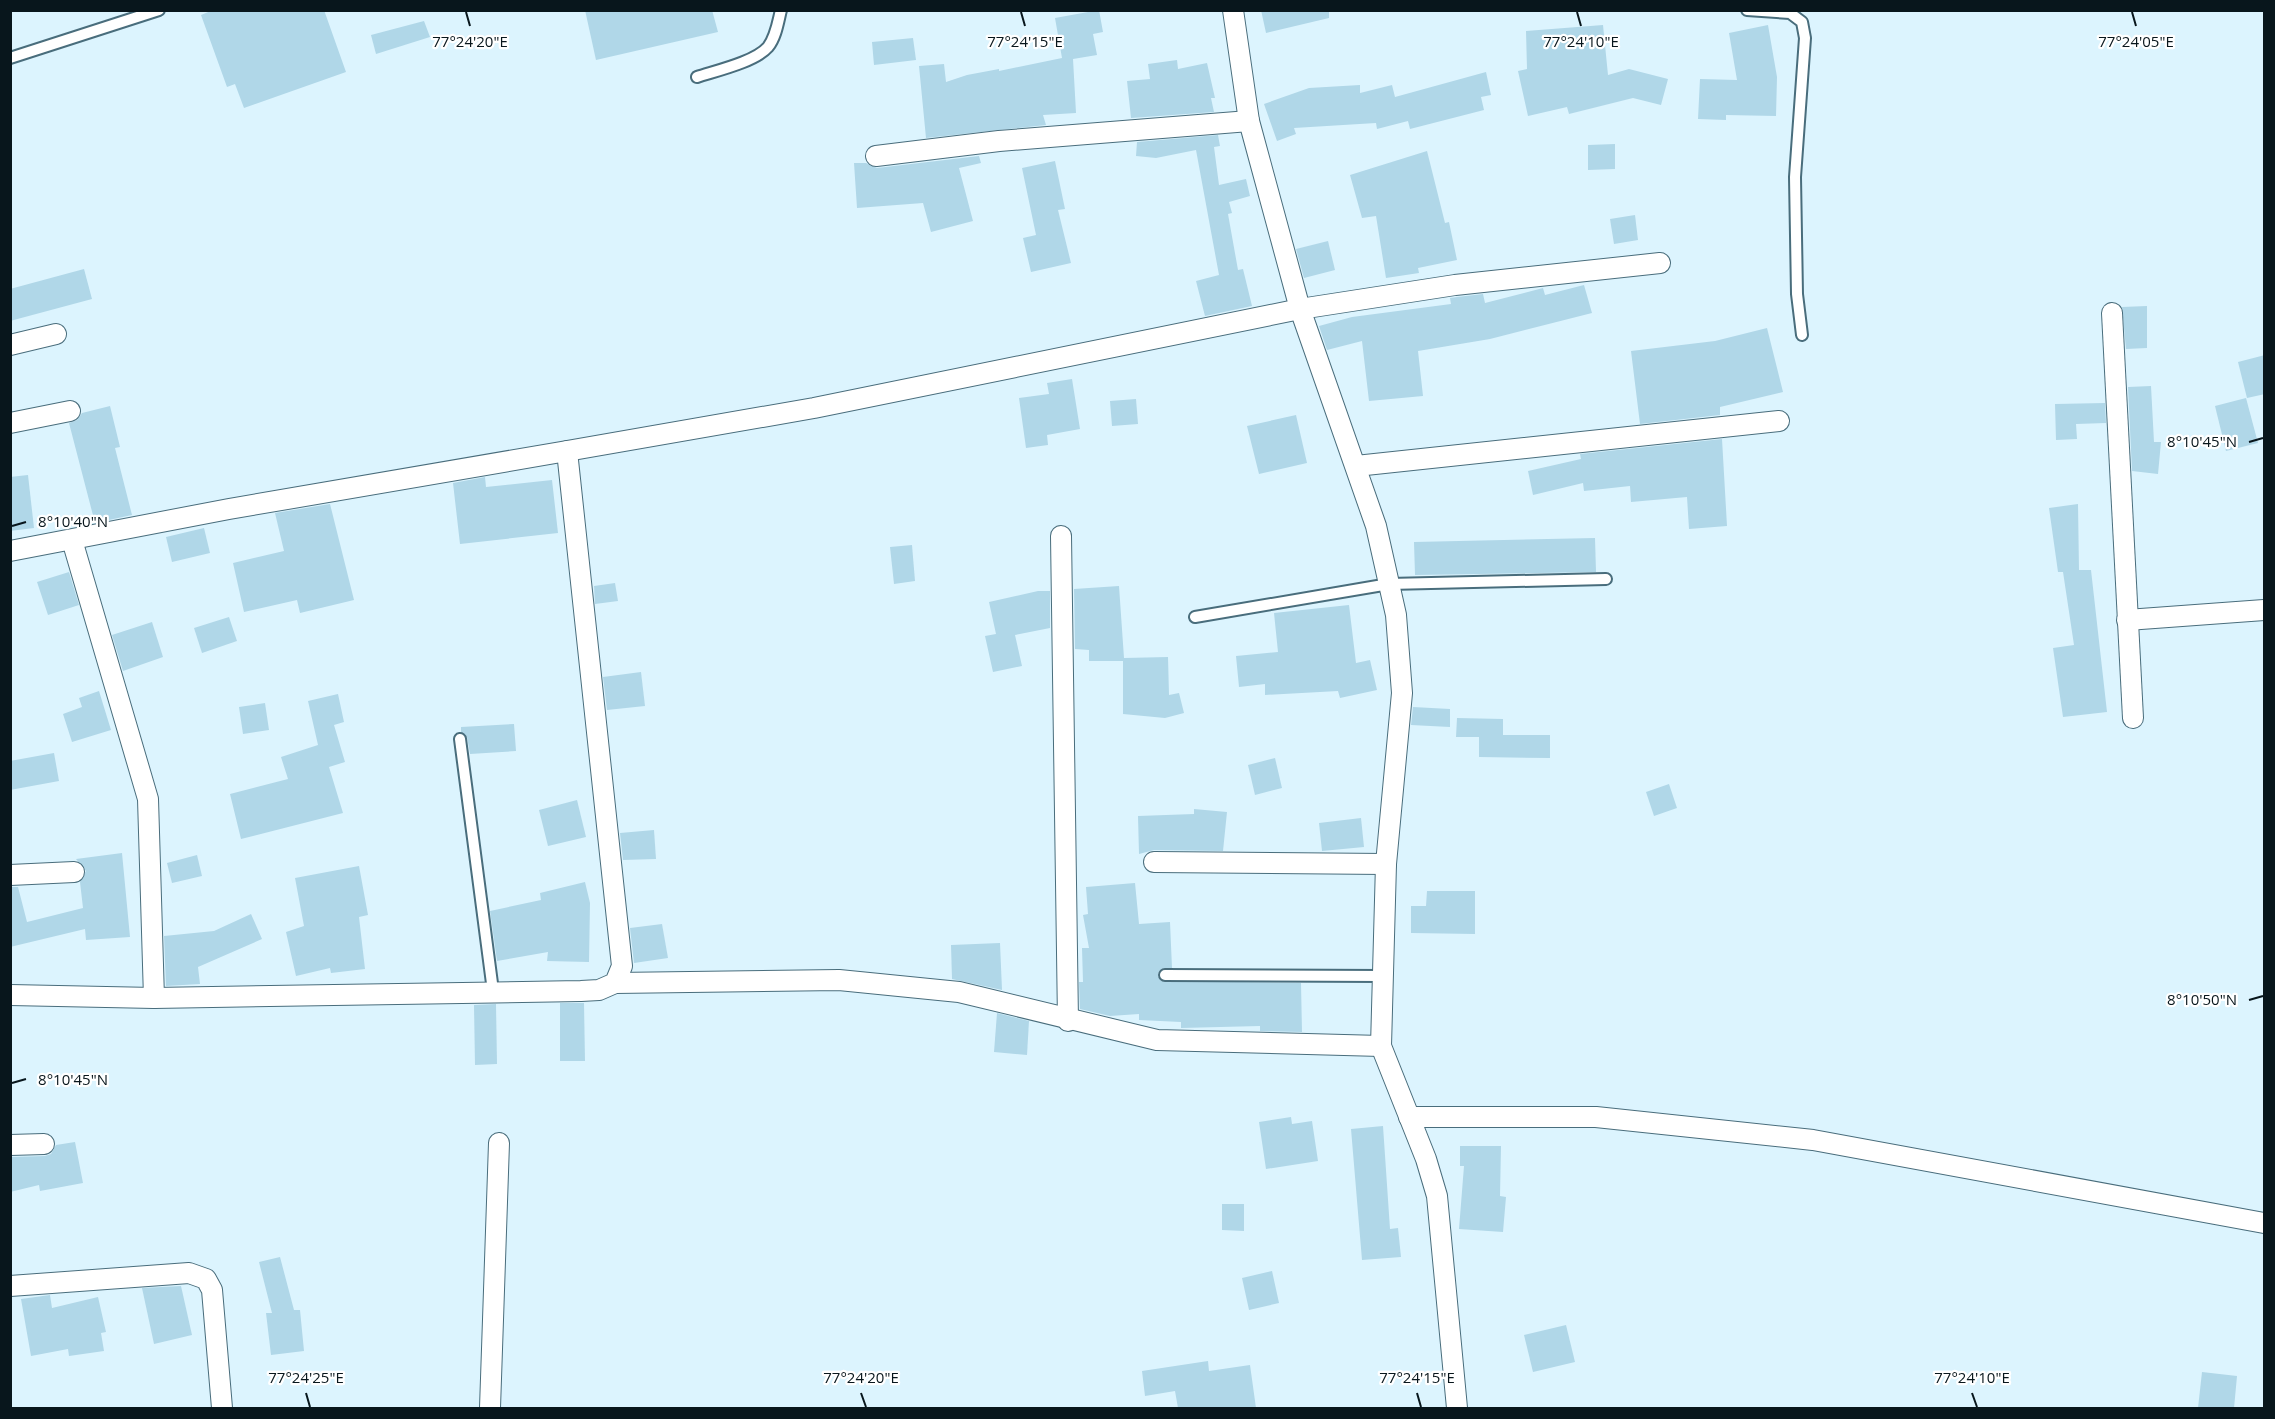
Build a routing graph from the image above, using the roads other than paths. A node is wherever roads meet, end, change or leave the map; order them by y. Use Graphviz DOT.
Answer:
graph roads {
  1 [pos="159,10"];
  2 [pos="781,10"];
  3 [pos="1233,10"];
  4 [pos="1747,10"];
  5 [pos="10,58"];
  6 [pos="697,77"];
  7 [pos="1249,121"];
  8 [pos="876,156"];
  9 [pos="1660,263"];
  10 [pos="1300,309"];
  11 [pos="2112,313"];
  12 [pos="56,334"];
  13 [pos="1802,335"];
  14 [pos="10,345"];
  15 [pos="70,411"];
  16 [pos="1779,421"];
  17 [pos="10,423"];
  18 [pos="567,451"];
  19 [pos="1356,466"];
  20 [pos="1061,536"];
  21 [pos="72,540"];
  22 [pos="10,551"];
  23 [pos="1606,579"];
  24 [pos="1389,584"];
  25 [pos="2265,610"];
  26 [pos="1195,617"];
  27 [pos="2127,620"];
  28 [pos="2133,718"];
  29 [pos="460,740"];
  30 [pos="1154,862"];
  31 [pos="1386,864"];
  32 [pos="74,872"];
  33 [pos="10,875"];
  34 [pos="1165,975"];
  35 [pos="1383,976"];
  36 [pos="615,983"];
  37 [pos="493,991"];
  38 [pos="10,995"];
  39 [pos="154,998"];
  40 [pos="1068,1021"];
  41 [pos="1381,1046"];
  42 [pos="1409,1117"];
  43 [pos="499,1143"];
  44 [pos="44,1144"];
  45 [pos="10,1145"];
  46 [pos="2265,1222"];
  47 [pos="10,1286"];
  48 [pos="222,1408"];
  49 [pos="490,1408"];
  50 [pos="1457,1408"];
  1 -- 5 [label="lane"];
  2 -- 6 [label="lane"];
  3 -- 7 [label="street"];
  4 -- 13 [label="lane"];
  7 -- 8 [label="street"];
  7 -- 10 [label="street"];
  9 -- 10 [label="street"];
  10 -- 18 [label="street"];
  10 -- 19 [label="street"];
  11 -- 27 [label="street"];
  12 -- 14 [label="street"];
  15 -- 17 [label="street"];
  16 -- 19 [label="street"];
  18 -- 21 [label="street"];
  18 -- 36 [label="street"];
  19 -- 24 [label="street"];
  20 -- 40 [label="street"];
  21 -- 22 [label="street"];
  21 -- 39 [label="street"];
  23 -- 24 [label="lane"];
  24 -- 26 [label="lane"];
  24 -- 31 [label="street"];
  25 -- 27 [label="street"];
  27 -- 28 [label="street"];
  29 -- 37 [label="lane"];
  30 -- 31 [label="street"];
  31 -- 35 [label="street"];
  32 -- 33 [label="street"];
  34 -- 35 [label="lane"];
  35 -- 41 [label="street"];
  36 -- 37 [label="street"];
  36 -- 40 [label="street"];
  37 -- 39 [label="street"];
  38 -- 39 [label="street"];
  40 -- 41 [label="street"];
  41 -- 42 [label="street"];
  42 -- 46 [label="street"];
  42 -- 50 [label="street"];
  43 -- 49 [label="street"];
  44 -- 45 [label="street"];
  47 -- 48 [label="street"];
}
